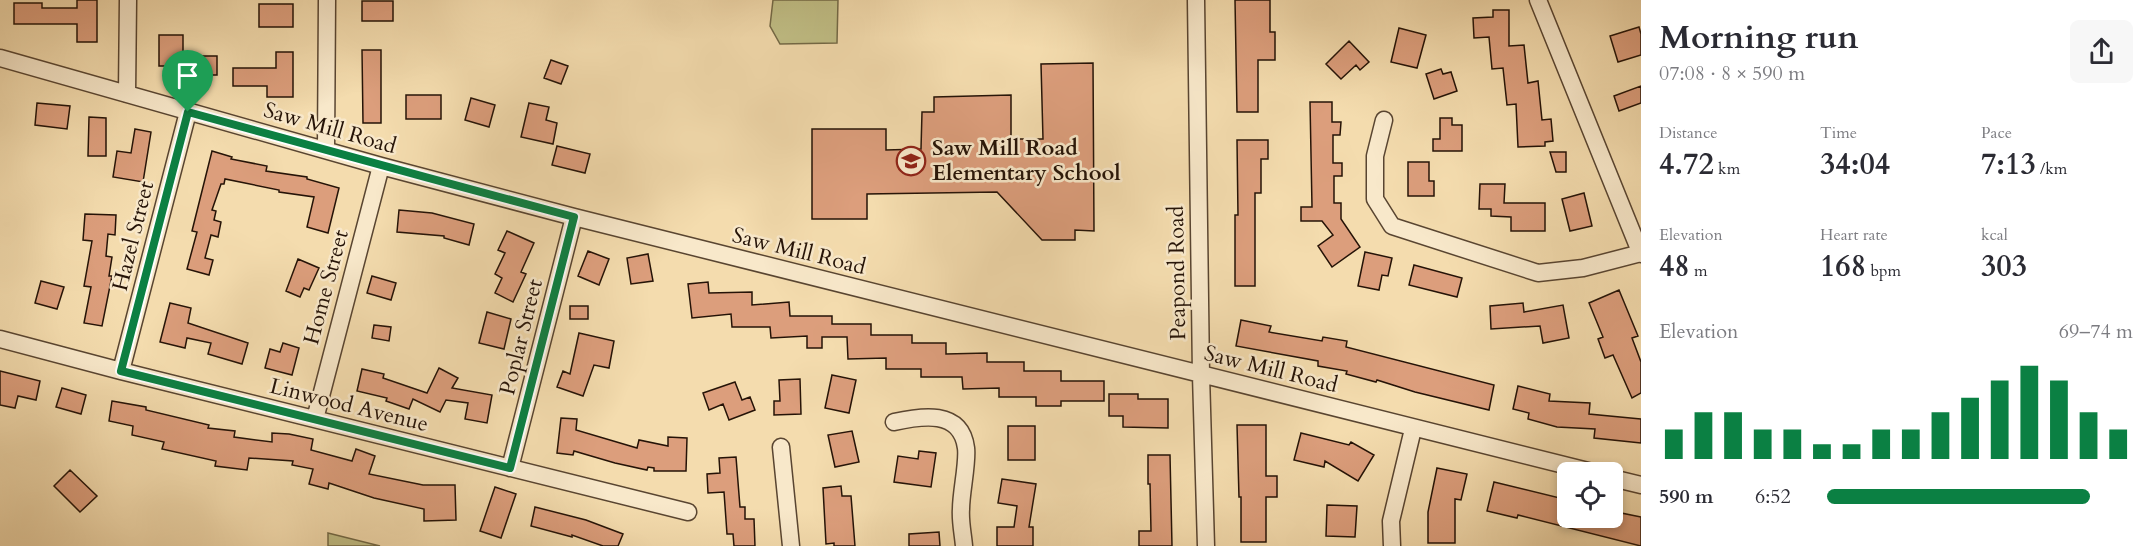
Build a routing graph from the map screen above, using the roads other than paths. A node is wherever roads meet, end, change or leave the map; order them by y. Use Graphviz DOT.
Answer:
graph roads {
  1 [pos="128,0"];
  2 [pos="327,0"];
  3 [pos="1196,0"];
  4 [pos="1538,0"];
  5 [pos="0,58"];
  6 [pos="127,94"];
  7 [pos="188,112"];
  8 [pos="1384,120"];
  9 [pos="326,149"];
  10 [pos="381,166"];
  11 [pos="574,217"];
  12 [pos="1641,254"];
  13 [pos="0,339"];
  14 [pos="121,371"];
  15 [pos="1201,375"];
  16 [pos="315,419"];
  17 [pos="894,422"];
  18 [pos="1413,429"];
  19 [pos="781,447"];
  20 [pos="1557,464"];
  21 [pos="510,468"];
  22 [pos="1623,481"];
  23 [pos="1641,485"];
  24 [pos="688,512"];
  25 [pos="791,546"];
  26 [pos="964,546"];
  27 [pos="1206,546"];
  28 [pos="1392,546"];
  1 -- 6 [label="street"];
  2 -- 9 [label="street"];
  3 -- 15 [label="street, Peapond Road"];
  4 -- 12 [label="street"];
  5 -- 6 [label="street, Saw Mill Road"];
  6 -- 7 [label="street, Saw Mill Road"];
  7 -- 9 [label="street, Saw Mill Road"];
  7 -- 14 [label="street, Hazel Street"];
  8 -- 12 [label="street"];
  9 -- 10 [label="street, Saw Mill Road"];
  10 -- 11 [label="street, Saw Mill Road"];
  10 -- 16 [label="street, Home Street"];
  11 -- 15 [label="street, Saw Mill Road"];
  11 -- 21 [label="street, Poplar Street"];
  13 -- 14 [label="street, Linwood Avenue"];
  14 -- 16 [label="street, Linwood Avenue"];
  15 -- 18 [label="street, Saw Mill Road"];
  15 -- 27 [label="street, Peapond Road"];
  16 -- 21 [label="street, Linwood Avenue"];
  17 -- 26 [label="street"];
  18 -- 20 [label="street, Saw Mill Road"];
  18 -- 28 [label="street"];
  19 -- 25 [label="street"];
  21 -- 24 [label="street, Linwood Avenue"];
  22 -- 23 [label="street"];
}
